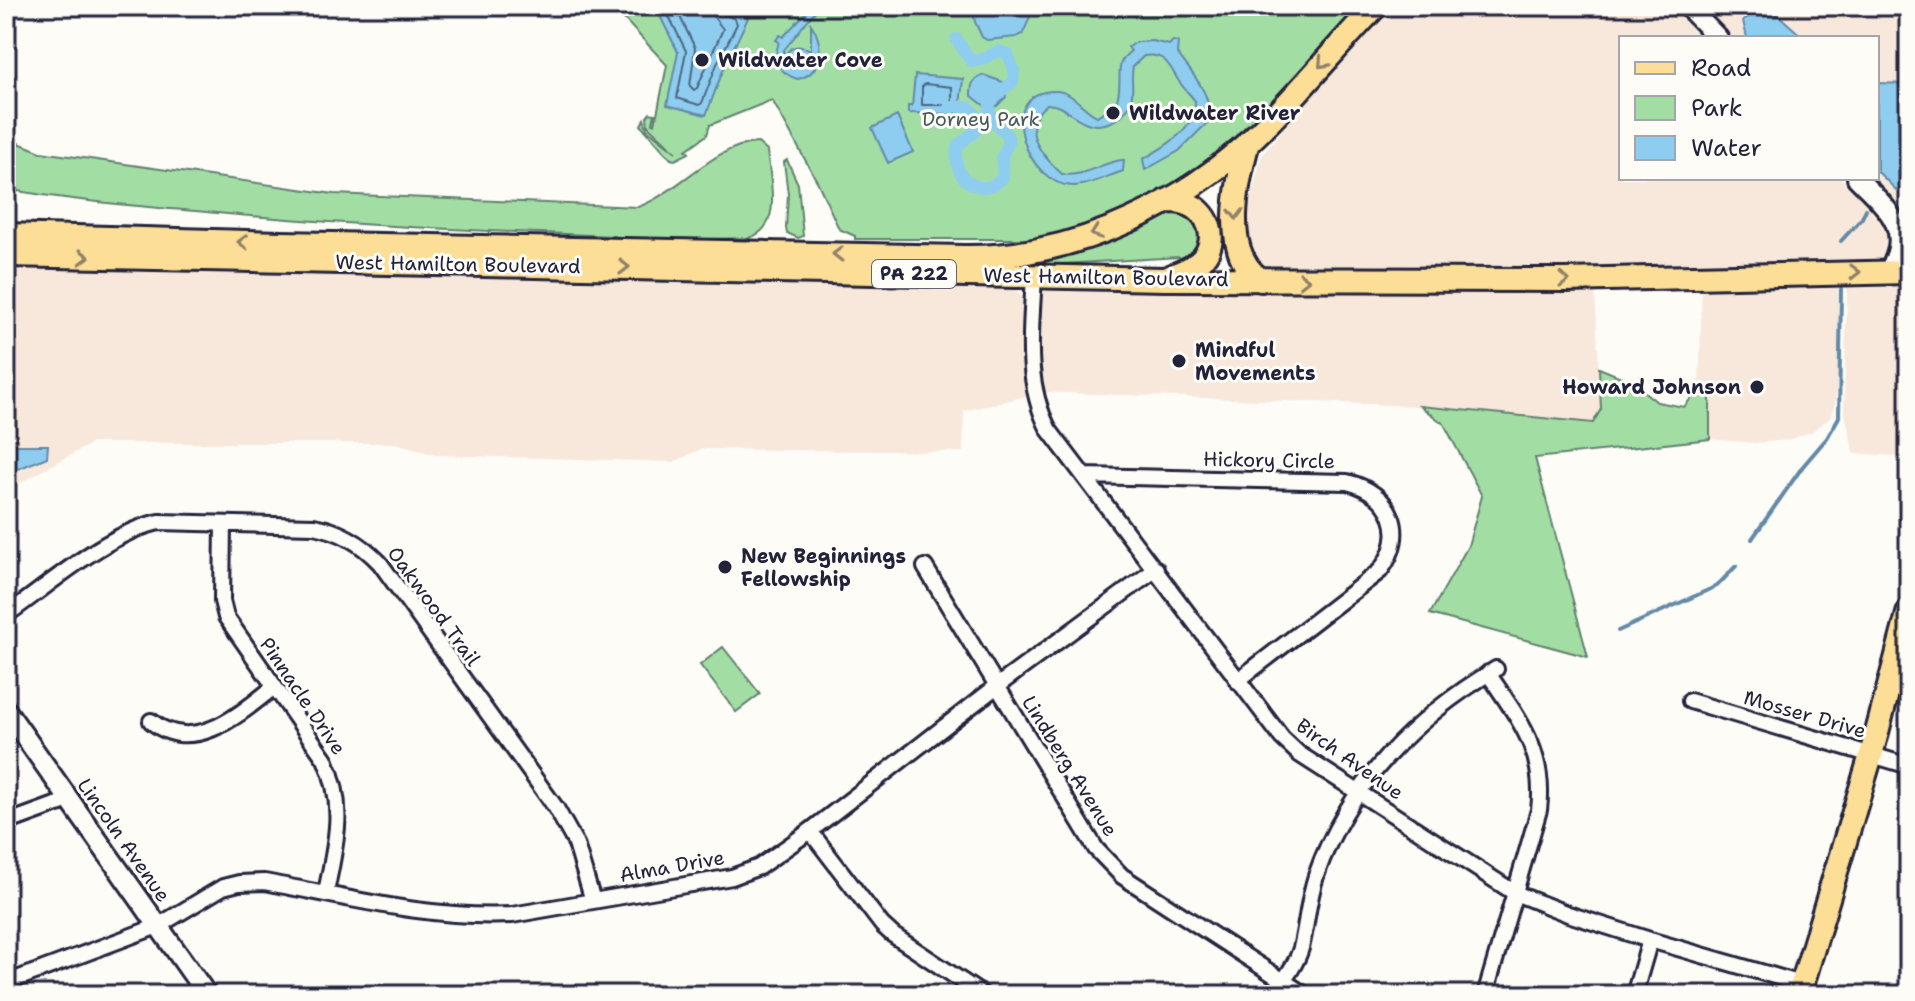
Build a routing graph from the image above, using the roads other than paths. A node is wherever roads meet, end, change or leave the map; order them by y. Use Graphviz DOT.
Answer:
graph roads {
  1 [pos="1376,6"];
  2 [pos="1687,6"];
  3 [pos="1716,36"];
  4 [pos="1248,141"];
  5 [pos="1859,180"];
  6 [pos="1166,201"];
  7 [pos="6,235"];
  8 [pos="6,255"];
  9 [pos="1899,272"];
  10 [pos="1034,277"];
  11 [pos="1165,279"];
  12 [pos="1261,280"];
  13 [pos="1085,476"];
  14 [pos="223,524"];
  15 [pos="925,567"];
  16 [pos="1156,569"];
  17 [pos="1909,610"];
  18 [pos="6,615"];
  19 [pos="1237,681"];
  20 [pos="997,686"];
  21 [pos="274,687"];
  22 [pos="1690,701"];
  23 [pos="6,710"];
  24 [pos="151,721"];
  25 [pos="1871,755"];
  26 [pos="1909,766"];
  27 [pos="1358,792"];
  28 [pos="69,800"];
  29 [pos="6,823"];
  30 [pos="810,831"];
  31 [pos="326,893"];
  32 [pos="1515,893"];
  33 [pos="593,901"];
  34 [pos="158,926"];
  35 [pos="1650,940"];
  36 [pos="1284,980"];
  37 [pos="6,983"];
  38 [pos="1801,990"];
  39 [pos="207,995"];
  40 [pos="983,995"];
  41 [pos="1273,995"];
  42 [pos="1305,995"];
  43 [pos="1485,995"];
  44 [pos="1634,995"];
  1 -- 4 [label="main road, PA 222, one-way"];
  2 -- 3 [label="street"];
  4 -- 6 [label="main road, PA 222"];
  4 -- 12 [label="main road, one-way"];
  5 -- 9 [label="street"];
  6 -- 7 [label="main road, West Hamilton Boulevard / PA 222, one-way"];
  6 -- 11 [label="main road"];
  8 -- 10 [label="main road, West Hamilton Boulevard / PA 222, one-way"];
  12 -- 9 [label="main road, West Hamilton Boulevard / PA 222, one-way"];
  10 -- 11 [label="main road, West Hamilton Boulevard / PA 222"];
  10 -- 13 [label="street, Birch Avenue"];
  11 -- 12 [label="main road, West Hamilton Boulevard / PA 222"];
  13 -- 16 [label="street, Birch Avenue"];
  13 -- 19 [label="street, Hickory Circle"];
  14 -- 18 [label="street, Oakwood Trail"];
  14 -- 21 [label="street, Pinnacle Drive"];
  14 -- 33 [label="street, Oakwood Trail"];
  15 -- 20 [label="street, Lindberg Avenue"];
  16 -- 19 [label="street, Birch Avenue"];
  16 -- 20 [label="street, Alma Drive"];
  17 -- 25 [label="main road"];
  19 -- 27 [label="street, Birch Avenue"];
  20 -- 30 [label="street, Alma Drive"];
  20 -- 36 [label="street, Lindberg Avenue"];
  21 -- 24 [label="street"];
  21 -- 31 [label="street, Pinnacle Drive"];
  22 -- 25 [label="street, Mosser Drive"];
  23 -- 28 [label="street, Lincoln Avenue"];
  25 -- 26 [label="street, Mosser Drive"];
  25 -- 38 [label="main road"];
  27 -- 32 [label="street, Birch Avenue"];
  27 -- 32 [label="street"];
  27 -- 36 [label="street"];
  28 -- 29 [label="street"];
  28 -- 34 [label="street, Lincoln Avenue"];
  30 -- 33 [label="street, Alma Drive"];
  30 -- 40 [label="street"];
  31 -- 33 [label="street, Alma Drive"];
  31 -- 34 [label="street, Alma Drive"];
  32 -- 35 [label="street, Birch Avenue"];
  32 -- 43 [label="street"];
  34 -- 37 [label="street, Alma Drive"];
  34 -- 39 [label="street, Lincoln Avenue"];
  35 -- 38 [label="street, Birch Avenue"];
  35 -- 44 [label="street"];
  36 -- 41 [label="street"];
  36 -- 42 [label="street, Lindberg Avenue"];
}
